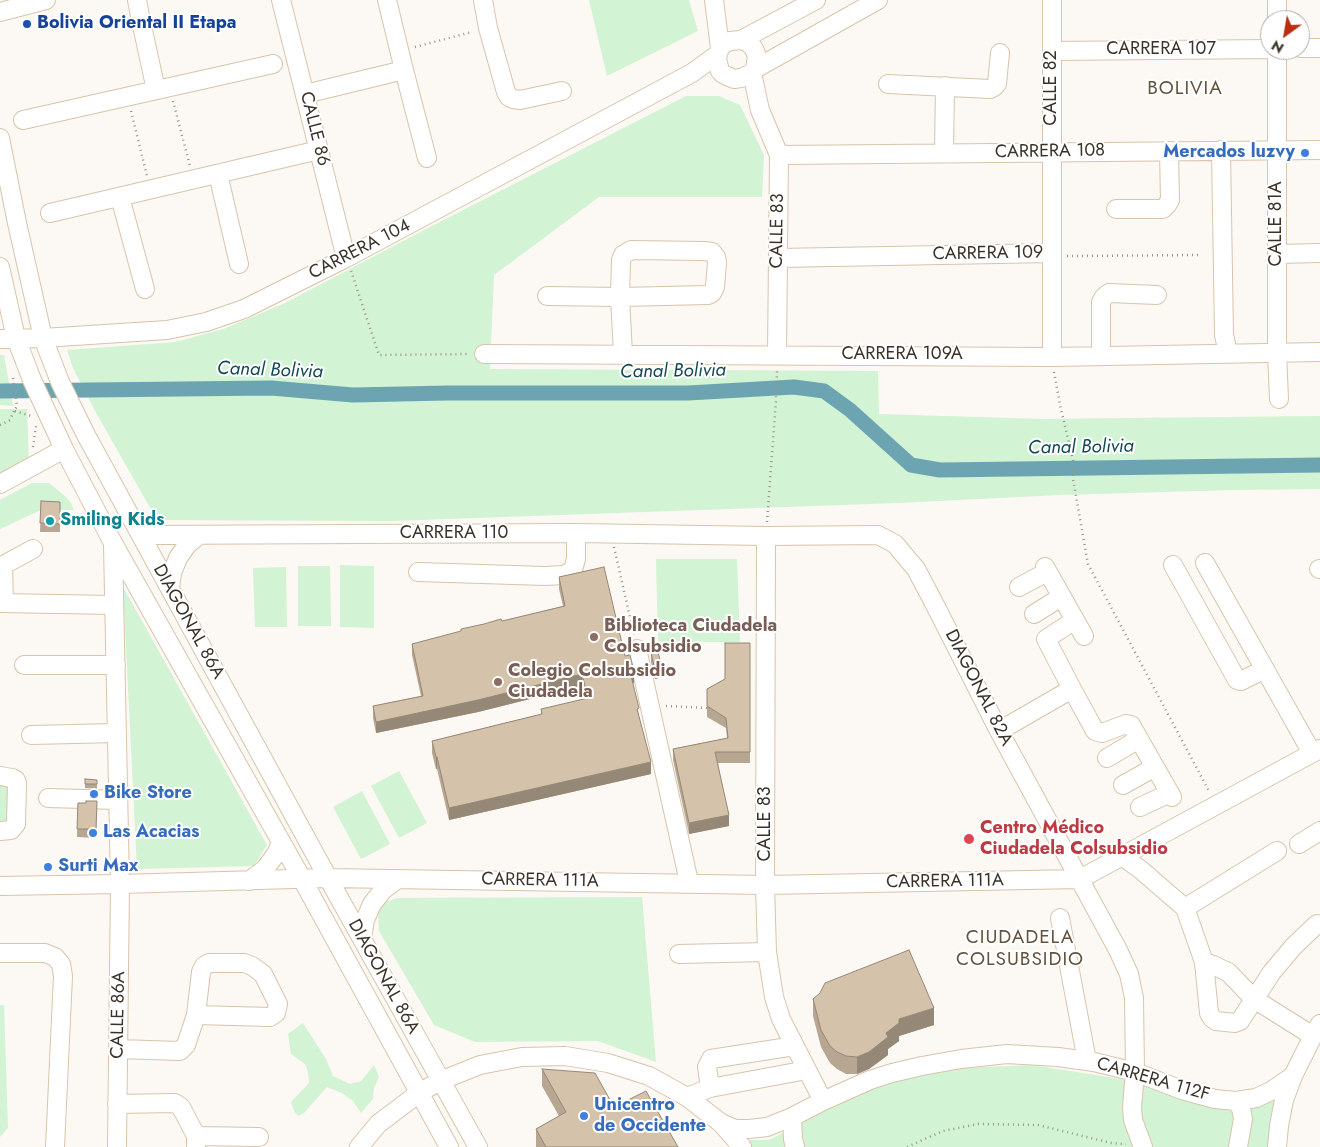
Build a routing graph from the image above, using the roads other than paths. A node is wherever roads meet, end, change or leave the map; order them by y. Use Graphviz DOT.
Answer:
graph roads {
  1 [pos="46,0"];
  2 [pos="138,0"];
  3 [pos="281,0"];
  4 [pos="387,0"];
  5 [pos="483,0"];
  6 [pos="714,0"];
  7 [pos="816,0"];
  8 [pos="878,0"];
  9 [pos="1052,0"];
  10 [pos="0,12"];
  11 [pos="738,40"];
  12 [pos="1260,49"];
  13 [pos="1052,50"];
  14 [pos="1000,53"];
  15 [pos="1277,60"];
  16 [pos="721,62"];
  17 [pos="273,64"];
  18 [pos="404,70"];
  19 [pos="753,71"];
  20 [pos="888,84"];
  21 [pos="945,86"];
  22 [pos="163,89"];
  23 [pos="562,91"];
  24 [pos="305,94"];
  25 [pos="760,110"];
  26 [pos="23,120"];
  27 [pos="0,138"];
  28 [pos="319,150"];
  29 [pos="1222,150"];
  30 [pos="1277,150"];
  31 [pos="1320,150"];
  32 [pos="1169,151"];
  33 [pos="1052,152"];
  34 [pos="944,153"];
  35 [pos="779,155"];
  36 [pos="427,158"];
  37 [pos="218,174"];
  38 [pos="120,197"];
  39 [pos="1116,209"];
  40 [pos="50,213"];
  41 [pos="1052,253"];
  42 [pos="1320,253"];
  43 [pos="1278,254"];
  44 [pos="346,258"];
  45 [pos="778,258"];
  46 [pos="240,264"];
  47 [pos="0,267"];
  48 [pos="145,289"];
  49 [pos="1157,295"];
  50 [pos="547,296"];
  51 [pos="620,297"];
  52 [pos="43,338"];
  53 [pos="8,339"];
  54 [pos="1277,352"];
  55 [pos="1320,352"];
  56 [pos="1228,353"];
  57 [pos="484,354"];
  58 [pos="623,354"];
  59 [pos="776,354"];
  60 [pos="1052,356"];
  61 [pos="1101,356"];
  62 [pos="1279,399"];
  63 [pos="64,449"];
  64 [pos="0,484"];
  65 [pos="576,533"];
  66 [pos="141,535"];
  67 [pos="199,535"];
  68 [pos="766,536"];
  69 [pos="113,543"];
  70 [pos="33,550"];
  71 [pos="1205,563"];
  72 [pos="1173,564"];
  73 [pos="1,566"];
  74 [pos="418,572"];
  75 [pos="1019,587"];
  76 [pos="170,588"];
  77 [pos="1061,597"];
  78 [pos="2,603"];
  79 [pos="114,605"];
  80 [pos="1034,614"];
  81 [pos="1075,620"];
  82 [pos="1084,636"];
  83 [pos="637,649"];
  84 [pos="24,665"];
  85 [pos="116,665"];
  86 [pos="1265,669"];
  87 [pos="1072,689"];
  88 [pos="999,731"];
  89 [pos="117,734"];
  90 [pos="31,735"];
  91 [pos="1139,739"];
  92 [pos="1316,751"];
  93 [pos="1107,758"];
  94 [pos="1155,767"];
  95 [pos="0,776"];
  96 [pos="1123,784"];
  97 [pos="48,798"];
  98 [pos="118,800"];
  99 [pos="1140,807"];
  100 [pos="0,831"];
  101 [pos="1320,831"];
  102 [pos="281,842"];
  103 [pos="1299,844"];
  104 [pos="1277,851"];
  105 [pos="1122,856"];
  106 [pos="328,878"];
  107 [pos="398,879"];
  108 [pos="1080,879"];
  109 [pos="302,880"];
  110 [pos="250,881"];
  111 [pos="690,882"];
  112 [pos="120,884"];
  113 [pos="766,884"];
  114 [pos="0,886"];
  115 [pos="1185,908"];
  116 [pos="1060,918"];
  117 [pos="1316,924"];
  118 [pos="362,938"];
  119 [pos="767,952"];
  120 [pos="0,953"];
  121 [pos="679,954"];
  122 [pos="1204,962"];
  123 [pos="1254,999"];
  124 [pos="196,1015"];
  125 [pos="1316,1030"];
  126 [pos="794,1046"];
  127 [pos="118,1049"];
  128 [pos="1087,1061"];
  129 [pos="807,1070"];
  130 [pos="1135,1072"];
  131 [pos="1293,1076"];
  132 [pos="440,1081"];
  133 [pos="710,1088"];
  134 [pos="419,1093"];
  135 [pos="687,1097"];
  136 [pos="823,1101"];
  137 [pos="1236,1101"];
  138 [pos="117,1104"];
  139 [pos="792,1117"];
  140 [pos="720,1123"];
  141 [pos="259,1137"];
  142 [pos="196,1141"];
  143 [pos="229,1142"];
  144 [pos="476,1146"];
  145 [pos="1142,1146"];
  146 [pos="55,1147"];
  147 [pos="117,1147"];
  148 [pos="359,1147"];
  149 [pos="449,1147"];
  150 [pos="742,1147"];
  151 [pos="795,1147"];
  152 [pos="1238,1147"];
  153 [pos="1277,1147"];
  1 -- 10 [label="street"];
  2 -- 22 [label="street"];
  3 -- 24 [label="street, CALLE 86"];
  4 -- 18 [label="street"];
  5 -- 23 [label="street"];
  6 -- 11 [label="street"];
  6 -- 16 [label="street"];
  7 -- 11 [label="street"];
  8 -- 19 [label="street"];
  9 -- 13 [label="street, CALLE 82"];
  11 -- 16 [label="street, CARRERA 104"];
  11 -- 19 [label="street, CALLE 83"];
  12 -- 13 [label="street, CARRERA 107"];
  13 -- 33 [label="street, CALLE 82"];
  14 -- 21 [label="street"];
  15 -- 30 [label="street, CALLE 81A"];
  16 -- 19 [label="street"];
  16 -- 25 [label="street, CALLE 83"];
  16 -- 44 [label="street, CARRERA 104"];
  17 -- 22 [label="street"];
  18 -- 24 [label="street"];
  18 -- 36 [label="street"];
  19 -- 25 [label="street, CALLE 83"];
  20 -- 21 [label="street"];
  21 -- 34 [label="street"];
  22 -- 26 [label="street"];
  24 -- 28 [label="street, CALLE 86"];
  25 -- 35 [label="street, CALLE 83"];
  27 -- 52 [label="street, DIAGONAL 86A"];
  28 -- 37 [label="street"];
  28 -- 44 [label="street, CALLE 86"];
  29 -- 30 [label="street, CARRERA 108"];
  29 -- 32 [label="street, CARRERA 108"];
  29 -- 56 [label="street"];
  30 -- 31 [label="street, CARRERA 108"];
  30 -- 43 [label="street, CALLE 81A"];
  32 -- 33 [label="street, CARRERA 108"];
  32 -- 39 [label="street"];
  33 -- 34 [label="street, CARRERA 108"];
  33 -- 41 [label="street, CALLE 82"];
  34 -- 35 [label="street, CARRERA 108"];
  35 -- 45 [label="street, CALLE 83"];
  37 -- 38 [label="street"];
  37 -- 46 [label="street"];
  38 -- 40 [label="street"];
  38 -- 48 [label="street"];
  41 -- 45 [label="street, CARRERA 109"];
  41 -- 60 [label="street, CALLE 82"];
  42 -- 43 [label="street"];
  43 -- 54 [label="street, CALLE 81A"];
  44 -- 52 [label="street, CARRERA 104"];
  45 -- 59 [label="street, CALLE 83"];
  47 -- 53 [label="street, DIAGONAL 86A"];
  49 -- 61 [label="street"];
  50 -- 51 [label="street"];
  51 -- 51 [label="street"];
  51 -- 58 [label="street"];
  52 -- 53 [label="street, CARRERA 104"];
  52 -- 66 [label="street, DIAGONAL 86A"];
  53 -- 63 [label="street, DIAGONAL 86A"];
  54 -- 55 [label="street, CARRERA 109A"];
  54 -- 56 [label="street, CARRERA 109A"];
  54 -- 62 [label="street, CALLE 81A"];
  56 -- 61 [label="street, CARRERA 109A"];
  57 -- 58 [label="street, CARRERA 109A"];
  58 -- 59 [label="street, CARRERA 109A"];
  59 -- 60 [label="street, CARRERA 109A"];
  60 -- 61 [label="street, CARRERA 109A"];
  63 -- 64 [label="street"];
  63 -- 69 [label="street, DIAGONAL 86A"];
  65 -- 67 [label="street, CARRERA 110"];
  65 -- 68 [label="street, CARRERA 110"];
  65 -- 74 [label="street"];
  66 -- 67 [label="street, CARRERA 110"];
  66 -- 76 [label="street, DIAGONAL 86A"];
  67 -- 76 [label="street"];
  68 -- 88 [label="street, DIAGONAL 82A"];
  68 -- 113 [label="street, CALLE 83"];
  69 -- 79 [label="street, DIAGONAL 86A"];
  69 -- 102 [label="street, DIAGONAL 86A"];
  70 -- 73 [label="street"];
  71 -- 86 [label="street"];
  72 -- 86 [label="street"];
  73 -- 78 [label="street"];
  75 -- 77 [label="street"];
  76 -- 106 [label="street, DIAGONAL 86A"];
  77 -- 80 [label="street"];
  77 -- 81 [label="street"];
  78 -- 79 [label="street"];
  79 -- 85 [label="street, DIAGONAL 86A"];
  81 -- 82 [label="street"];
  81 -- 87 [label="street"];
  83 -- 111 [label="street"];
  84 -- 85 [label="street"];
  85 -- 89 [label="street, DIAGONAL 86A"];
  86 -- 92 [label="street"];
  87 -- 88 [label="street"];
  87 -- 91 [label="street"];
  88 -- 108 [label="street, DIAGONAL 82A"];
  89 -- 90 [label="street"];
  89 -- 98 [label="street, DIAGONAL 86A"];
  91 -- 93 [label="street"];
  91 -- 94 [label="street"];
  92 -- 105 [label="street"];
  94 -- 96 [label="street"];
  94 -- 99 [label="street"];
  95 -- 100 [label="street"];
  97 -- 98 [label="street"];
  98 -- 112 [label="street, DIAGONAL 86A"];
  101 -- 103 [label="street"];
  102 -- 109 [label="street, DIAGONAL 86A"];
  102 -- 110 [label="street"];
  104 -- 115 [label="street"];
  105 -- 108 [label="street"];
  105 -- 115 [label="street"];
  106 -- 107 [label="street, CARRERA 111A"];
  106 -- 109 [label="street, CARRERA 111A"];
  106 -- 118 [label="street, DIAGONAL 86A"];
  107 -- 111 [label="street, CARRERA 111A"];
  107 -- 118 [label="street"];
  108 -- 113 [label="street, CARRERA 111A"];
  108 -- 130 [label="street, DIAGONAL 82A"];
  109 -- 110 [label="street, CARRERA 111A"];
  109 -- 134 [label="street, DIAGONAL 86A"];
  110 -- 112 [label="street, CARRERA 111A"];
  111 -- 113 [label="street, CARRERA 111A"];
  112 -- 114 [label="street, CARRERA 111A"];
  112 -- 127 [label="street, CALLE 86A"];
  113 -- 119 [label="street, CALLE 83"];
  115 -- 122 [label="street"];
  116 -- 128 [label="street"];
  117 -- 123 [label="street"];
  118 -- 132 [label="street, DIAGONAL 86A"];
  119 -- 121 [label="street"];
  119 -- 126 [label="street, CALLE 83"];
  120 -- 146 [label="street"];
  122 -- 123 [label="street"];
  122 -- 123 [label="street"];
  123 -- 125 [label="street"];
  124 -- 124 [label="street"];
  124 -- 127 [label="street"];
  125 -- 131 [label="street"];
  126 -- 129 [label="street, CALLE 83"];
  126 -- 133 [label="street"];
  127 -- 138 [label="street, CALLE 86A"];
  128 -- 130 [label="street, CARRERA 112F"];
  128 -- 136 [label="street, CARRERA 112F"];
  129 -- 133 [label="street"];
  129 -- 136 [label="street, CALLE 83"];
  130 -- 137 [label="street, CARRERA 112F"];
  130 -- 145 [label="street"];
  131 -- 137 [label="street, CARRERA 112F"];
  131 -- 153 [label="street"];
  132 -- 134 [label="street"];
  132 -- 135 [label="street"];
  132 -- 144 [label="street, DIAGONAL 86A"];
  133 -- 135 [label="street"];
  134 -- 148 [label="street"];
  134 -- 149 [label="street, DIAGONAL 86A"];
  135 -- 140 [label="street"];
  136 -- 139 [label="street, CARRERA 112F"];
  137 -- 152 [label="street"];
  138 -- 142 [label="street"];
  138 -- 147 [label="street, CALLE 86A"];
  139 -- 140 [label="street, CARRERA 112F"];
  139 -- 151 [label="street"];
  140 -- 150 [label="street"];
  141 -- 143 [label="street"];
  142 -- 143 [label="street"];
}
